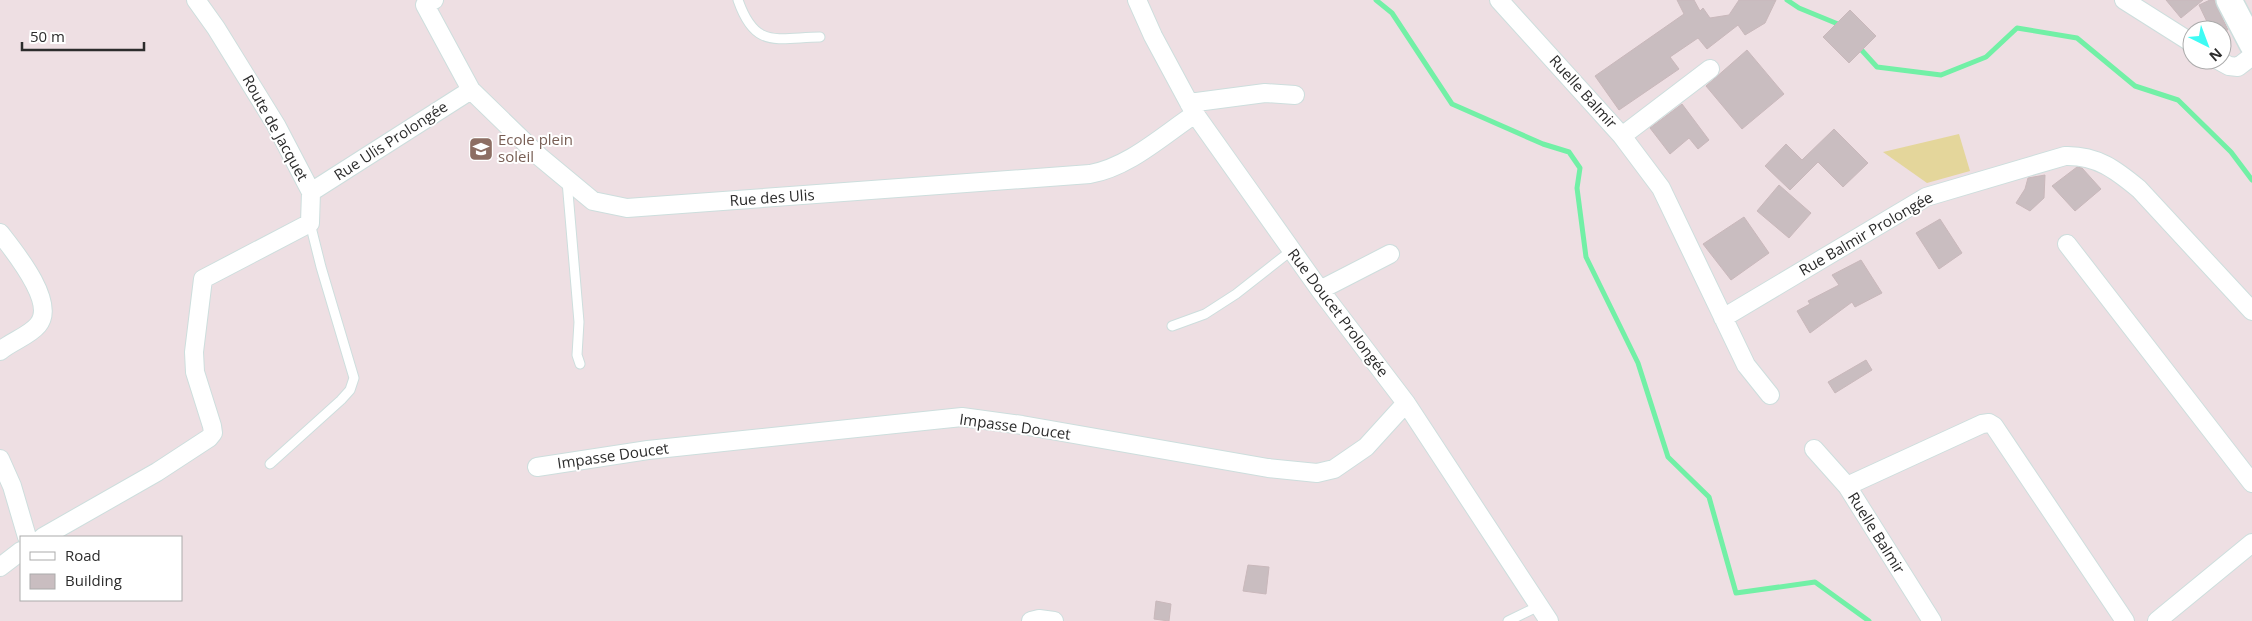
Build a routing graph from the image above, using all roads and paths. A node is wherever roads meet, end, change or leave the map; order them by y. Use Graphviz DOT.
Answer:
graph roads {
  1 [pos="196,0"];
  2 [pos="738,0"];
  3 [pos="1138,0"];
  4 [pos="1499,0"];
  5 [pos="2124,0"];
  6 [pos="2228,0"];
  7 [pos="427,2"];
  8 [pos="820,37"];
  9 [pos="2182,37"];
  10 [pos="2252,44"];
  11 [pos="2252,56"];
  12 [pos="2232,66"];
  13 [pos="1710,69"];
  14 [pos="471,90"];
  15 [pos="1295,95"];
  16 [pos="1192,108"];
  17 [pos="1622,136"];
  18 [pos="567,180"];
  19 [pos="311,192"];
  20 [pos="310,223"];
  21 [pos="0,233"];
  22 [pos="2067,244"];
  23 [pos="1292,250"];
  24 [pos="1390,254"];
  25 [pos="1320,290"];
  26 [pos="2252,311"];
  27 [pos="1723,318"];
  28 [pos="1172,326"];
  29 [pos="0,351"];
  30 [pos="580,364"];
  31 [pos="1770,396"];
  32 [pos="1406,403"];
  33 [pos="1814,449"];
  34 [pos="0,459"];
  35 [pos="270,464"];
  36 [pos="537,467"];
  37 [pos="2252,483"];
  38 [pos="1847,486"];
  39 [pos="27,536"];
  40 [pos="45,536"];
  41 [pos="2252,543"];
  42 [pos="20,552"];
  43 [pos="0,568"];
  44 [pos="1539,606"];
  45 [pos="1031,621"];
  46 [pos="1054,621"];
  47 [pos="1508,621"];
  48 [pos="1549,621"];
  49 [pos="1932,621"];
  50 [pos="2125,621"];
  51 [pos="2157,621"];
  1 -- 19 [label="street, Route de Jacquet"];
  2 -- 8 [label="lane"];
  3 -- 16 [label="street, Rue Doucet Prolongée"];
  4 -- 17 [label="street, Ruelle Balmir"];
  5 -- 9 [label="street"];
  6 -- 10 [label="street"];
  7 -- 14 [label="street, Rue des Ulis"];
  11 -- 12 [label="street"];
  13 -- 17 [label="street"];
  14 -- 18 [label="street, Rue des Ulis"];
  14 -- 19 [label="street, Rue Ulis Prolongée"];
  15 -- 16 [label="street"];
  16 -- 18 [label="street, Rue des Ulis"];
  16 -- 23 [label="street, Rue Doucet Prolongée"];
  17 -- 27 [label="street, Ruelle Balmir"];
  18 -- 30 [label="lane"];
  19 -- 20 [label="street, Route de Jacquet"];
  20 -- 35 [label="lane, Route de Jacquet"];
  20 -- 40 [label="street"];
  21 -- 29 [label="street"];
  22 -- 37 [label="street"];
  23 -- 25 [label="street, Rue Doucet Prolongée"];
  23 -- 28 [label="lane"];
  24 -- 25 [label="street"];
  25 -- 32 [label="street, Rue Doucet Prolongée"];
  26 -- 27 [label="street, Rue Balmir Prolongée"];
  27 -- 31 [label="street, Ruelle Balmir"];
  32 -- 36 [label="street, Impasse Doucet"];
  32 -- 44 [label="street, Rue Doucet Prolongée"];
  33 -- 38 [label="street, Ruelle Balmir"];
  34 -- 39 [label="street"];
  38 -- 49 [label="street, Ruelle Balmir"];
  38 -- 50 [label="street"];
  41 -- 51 [label="street"];
  42 -- 43 [label="street"];
  44 -- 47 [label="lane"];
  44 -- 48 [label="street, Rue Doucet Prolongée"];
  45 -- 46 [label="street"];
}
